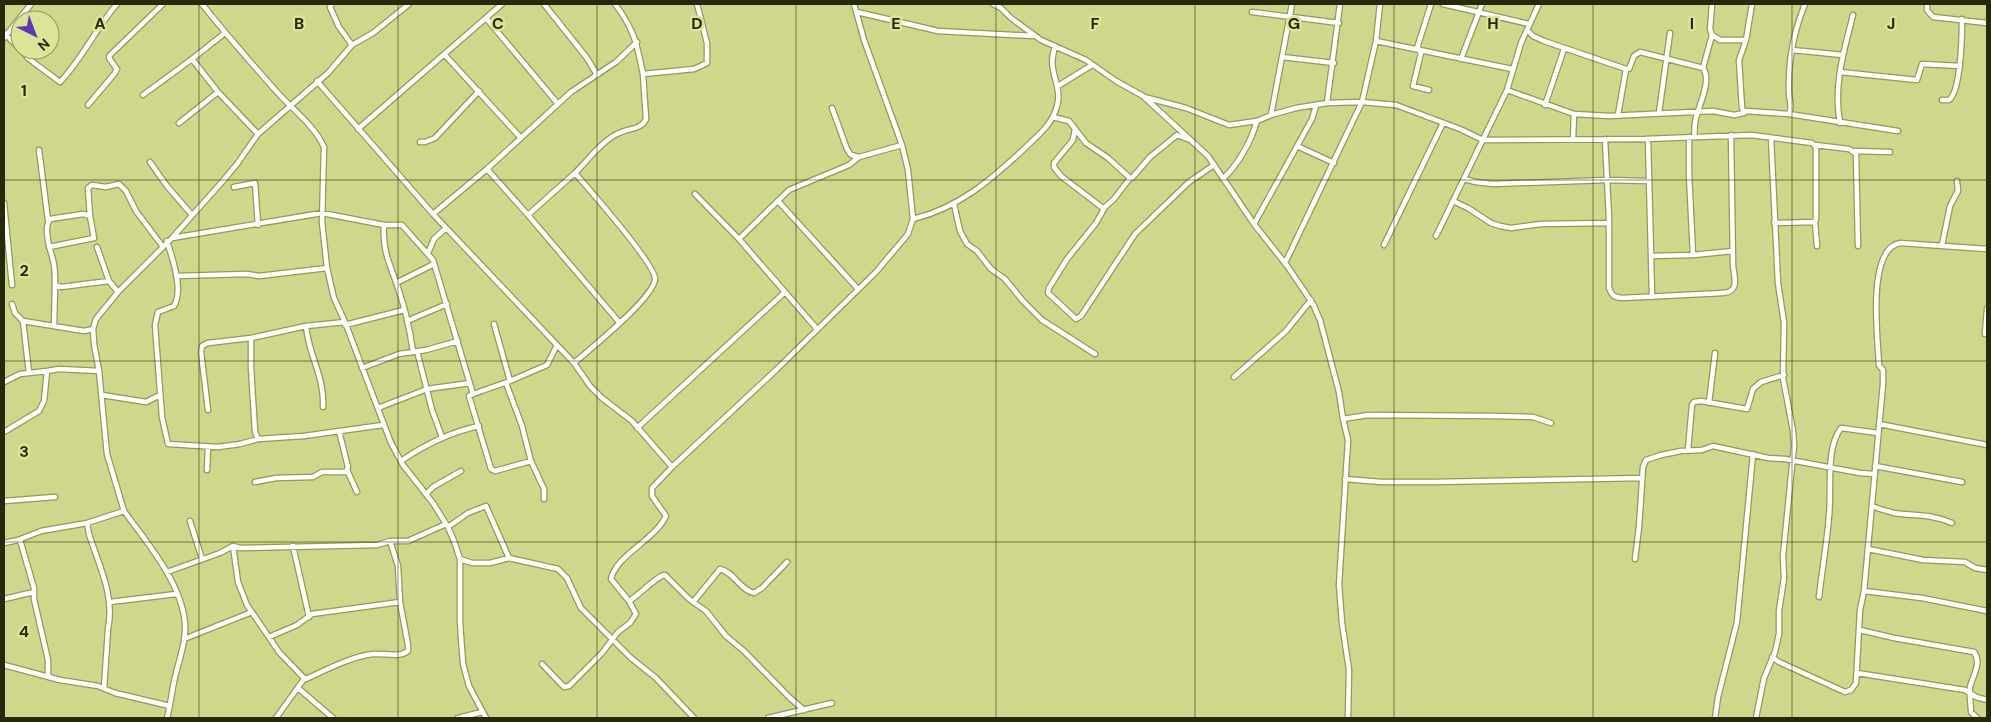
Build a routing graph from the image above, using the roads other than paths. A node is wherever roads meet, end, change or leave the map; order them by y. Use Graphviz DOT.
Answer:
graph roads {
  1 [pos="31,4"];
  2 [pos="116,4"];
  3 [pos="163,4"];
  4 [pos="202,4"];
  5 [pos="332,4"];
  6 [pos="409,4"];
  7 [pos="502,4"];
  8 [pos="544,4"];
  9 [pos="697,4"];
  10 [pos="854,4"];
  11 [pos="993,4"];
  12 [pos="1292,4"];
  13 [pos="1340,4"];
  14 [pos="1380,4"];
  15 [pos="1431,4"];
  16 [pos="1443,4"];
  17 [pos="1482,4"];
  18 [pos="1539,4"];
  19 [pos="1712,4"];
  20 [pos="1752,4"];
  21 [pos="1805,4"];
  22 [pos="1927,4"];
  23 [pos="617,6"];
  24 [pos="857,12"];
  25 [pos="1252,12"];
  26 [pos="1479,12"];
  27 [pos="1853,15"];
  28 [pos="1289,16"];
  29 [pos="486,18"];
  30 [pos="1962,19"];
  31 [pos="1987,22"];
  32 [pos="1339,23"];
  33 [pos="1529,24"];
  34 [pos="1527,30"];
  35 [pos="1670,32"];
  36 [pos="225,33"];
  37 [pos="1712,35"];
  38 [pos="4,36"];
  39 [pos="1035,36"];
  40 [pos="1746,40"];
  41 [pos="1376,41"];
  42 [pos="637,42"];
  43 [pos="352,44"];
  44 [pos="1055,46"];
  45 [pos="1418,48"];
  46 [pos="1564,48"];
  47 [pos="1792,50"];
  48 [pos="445,55"];
  49 [pos="1843,55"];
  50 [pos="1282,57"];
  51 [pos="192,59"];
  52 [pos="1461,59"];
  53 [pos="1668,59"];
  54 [pos="30,60"];
  55 [pos="1334,63"];
  56 [pos="1092,65"];
  57 [pos="1960,66"];
  58 [pos="1703,68"];
  59 [pos="1512,69"];
  60 [pos="1626,69"];
  61 [pos="1840,72"];
  62 [pos="643,74"];
  63 [pos="596,75"];
  64 [pos="317,81"];
  65 [pos="1058,86"];
  66 [pos="1429,90"];
  67 [pos="1507,90"];
  68 [pos="478,91"];
  69 [pos="218,92"];
  70 [pos="143,95"];
  71 [pos="1143,96"];
  72 [pos="1942,100"];
  73 [pos="1362,102"];
  74 [pos="1328,103"];
  75 [pos="558,104"];
  76 [pos="88,105"];
  77 [pos="289,105"];
  78 [pos="1545,105"];
  79 [pos="1316,106"];
  80 [pos="832,108"];
  81 [pos="1659,113"];
  82 [pos="1697,113"];
  83 [pos="1744,113"];
  84 [pos="1574,114"];
  85 [pos="1789,114"];
  86 [pos="1271,115"];
  87 [pos="1618,115"];
  88 [pos="1053,117"];
  89 [pos="1257,121"];
  90 [pos="178,123"];
  91 [pos="1443,123"];
  92 [pos="1840,123"];
  93 [pos="1075,129"];
  94 [pos="358,130"];
  95 [pos="1898,131"];
  96 [pos="258,134"];
  97 [pos="1731,135"];
  98 [pos="520,137"];
  99 [pos="1692,137"];
  100 [pos="1771,138"];
  101 [pos="1573,139"];
  102 [pos="1648,139"];
  103 [pos="1483,140"];
  104 [pos="1605,140"];
  105 [pos="420,142"];
  106 [pos="1193,142"];
  107 [pos="902,145"];
  108 [pos="1815,145"];
  109 [pos="1297,146"];
  110 [pos="39,150"];
  111 [pos="1854,151"];
  112 [pos="1890,152"];
  113 [pos="858,157"];
  114 [pos="150,162"];
  115 [pos="1334,163"];
  116 [pos="1214,165"];
  117 [pos="487,169"];
  118 [pos="575,172"];
  119 [pos="1130,178"];
  120 [pos="1464,178"];
  121 [pos="1223,179"];
  122 [pos="1607,180"];
  123 [pos="1648,181"];
  124 [pos="1957,181"];
  125 [pos="234,187"];
  126 [pos="695,194"];
  127 [pos="778,201"];
  128 [pos="1453,201"];
  129 [pos="4,204"];
  130 [pos="954,204"];
  131 [pos="1104,209"];
  132 [pos="322,213"];
  133 [pos="433,214"];
  134 [pos="192,215"];
  135 [pos="528,215"];
  136 [pos="90,216"];
  137 [pos="5,219"];
  138 [pos="913,219"];
  139 [pos="48,221"];
  140 [pos="1815,222"];
  141 [pos="1609,223"];
  142 [pos="1774,223"];
  143 [pos="1254,224"];
  144 [pos="258,225"];
  145 [pos="384,225"];
  146 [pos="446,228"];
  147 [pos="1436,236"];
  148 [pos="169,239"];
  149 [pos="739,240"];
  150 [pos="1384,245"];
  151 [pos="1816,246"];
  152 [pos="1858,246"];
  153 [pos="1942,246"];
  154 [pos="49,247"];
  155 [pos="96,247"];
  156 [pos="163,247"];
  157 [pos="1987,249"];
  158 [pos="1733,251"];
  159 [pos="428,253"];
  160 [pos="1693,255"];
  161 [pos="1651,256"];
  162 [pos="6,258"];
  163 [pos="1285,263"];
  164 [pos="434,264"];
  165 [pos="327,268"];
  166 [pos="176,276"];
  167 [pos="108,281"];
  168 [pos="396,283"];
  169 [pos="12,284"];
  170 [pos="55,285"];
  171 [pos="858,288"];
  172 [pos="118,292"];
  173 [pos="784,293"];
  174 [pos="1652,297"];
  175 [pos="1311,300"];
  176 [pos="12,304"];
  177 [pos="447,304"];
  178 [pos="1987,309"];
  179 [pos="404,310"];
  180 [pos="22,321"];
  181 [pos="407,321"];
  182 [pos="619,322"];
  183 [pos="345,324"];
  184 [pos="494,324"];
  185 [pos="54,326"];
  186 [pos="306,326"];
  187 [pos="93,329"];
  188 [pos="817,329"];
  189 [pos="1985,334"];
  190 [pos="252,338"];
  191 [pos="458,341"];
  192 [pos="557,345"];
  193 [pos="415,352"];
  194 [pos="1715,353"];
  195 [pos="1095,354"];
  196 [pos="574,363"];
  197 [pos="362,368"];
  198 [pos="47,371"];
  199 [pos="99,371"];
  200 [pos="29,372"];
  201 [pos="1784,375"];
  202 [pos="1234,376"];
  203 [pos="4,382"];
  204 [pos="508,382"];
  205 [pos="470,383"];
  206 [pos="427,389"];
  207 [pos="473,394"];
  208 [pos="102,395"];
  209 [pos="160,395"];
  210 [pos="1709,403"];
  211 [pos="323,407"];
  212 [pos="378,408"];
  213 [pos="208,410"];
  214 [pos="1343,419"];
  215 [pos="1551,423"];
  216 [pos="1879,424"];
  217 [pos="384,425"];
  218 [pos="479,426"];
  219 [pos="637,428"];
  220 [pos="339,431"];
  221 [pos="4,432"];
  222 [pos="1878,433"];
  223 [pos="442,437"];
  224 [pos="258,439"];
  225 [pos="1987,445"];
  226 [pos="208,447"];
  227 [pos="1688,450"];
  228 [pos="1753,454"];
  229 [pos="401,461"];
  230 [pos="531,461"];
  231 [pos="1792,461"];
  232 [pos="1875,466"];
  233 [pos="672,467"];
  234 [pos="1830,468"];
  235 [pos="207,470"];
  236 [pos="347,470"];
  237 [pos="461,471"];
  238 [pos="1874,474"];
  239 [pos="1642,478"];
  240 [pos="1345,479"];
  241 [pos="255,482"];
  242 [pos="1962,482"];
  243 [pos="357,492"];
  244 [pos="426,494"];
  245 [pos="55,497"];
  246 [pos="544,499"];
  247 [pos="4,501"];
  248 [pos="1872,506"];
  249 [pos="124,510"];
  250 [pos="190,520"];
  251 [pos="1952,523"];
  252 [pos="87,524"];
  253 [pos="447,526"];
  254 [pos="20,540"];
  255 [pos="390,541"];
  256 [pos="4,543"];
  257 [pos="233,546"];
  258 [pos="292,546"];
  259 [pos="1868,549"];
  260 [pos="509,558"];
  261 [pos="202,559"];
  262 [pos="460,559"];
  263 [pos="1635,559"];
  264 [pos="787,562"];
  265 [pos="1987,570"];
  266 [pos="167,572"];
  267 [pos="1864,591"];
  268 [pos="34,592"];
  269 [pos="176,594"];
  270 [pos="1819,597"];
  271 [pos="4,599"];
  272 [pos="629,601"];
  273 [pos="694,601"];
  274 [pos="110,602"];
  275 [pos="400,602"];
  276 [pos="252,612"];
  277 [pos="1987,612"];
  278 [pos="309,617"];
  279 [pos="1860,630"];
  280 [pos="269,637"];
  281 [pos="184,639"];
  282 [pos="612,639"];
  283 [pos="1772,657"];
  284 [pos="542,664"];
  285 [pos="4,665"];
  286 [pos="1857,673"];
  287 [pos="48,676"];
  288 [pos="304,679"];
  289 [pos="104,688"];
  290 [pos="298,688"];
  291 [pos="1970,692"];
  292 [pos="1987,700"];
  293 [pos="832,704"];
  294 [pos="170,706"];
  295 [pos="804,710"];
  296 [pos="482,712"];
  297 [pos="167,718"];
  298 [pos="276,718"];
  299 [pos="333,718"];
  300 [pos="458,718"];
  301 [pos="486,718"];
  302 [pos="694,718"];
  303 [pos="768,718"];
  304 [pos="1348,718"];
  305 [pos="1716,718"];
  306 [pos="1756,718"];
  307 [pos="1977,718"];
  1 -- 38 [label="street"];
  2 -- 54 [label="street"];
  3 -- 76 [label="street"];
  4 -- 36 [label="street"];
  5 -- 43 [label="street"];
  6 -- 43 [label="street"];
  7 -- 29 [label="street"];
  8 -- 63 [label="street"];
  9 -- 62 [label="street"];
  10 -- 24 [label="street"];
  11 -- 39 [label="street"];
  12 -- 28 [label="street"];
  13 -- 32 [label="street"];
  14 -- 41 [label="street"];
  15 -- 45 [label="street"];
  16 -- 26 [label="street"];
  17 -- 26 [label="street"];
  18 -- 33 [label="street"];
  19 -- 37 [label="street"];
  20 -- 40 [label="street"];
  21 -- 47 [label="street"];
  22 -- 30 [label="street"];
  23 -- 42 [label="street"];
  24 -- 39 [label="street"];
  24 -- 107 [label="street"];
  25 -- 28 [label="street"];
  26 -- 33 [label="street"];
  26 -- 52 [label="street"];
  27 -- 49 [label="street"];
  28 -- 32 [label="street"];
  28 -- 50 [label="street"];
  29 -- 48 [label="street"];
  29 -- 75 [label="street"];
  30 -- 31 [label="street"];
  30 -- 57 [label="street"];
  32 -- 55 [label="street"];
  33 -- 34 [label="street"];
  34 -- 46 [label="street"];
  34 -- 59 [label="street"];
  35 -- 53 [label="street"];
  36 -- 51 [label="street"];
  36 -- 77 [label="street"];
  37 -- 40 [label="street"];
  37 -- 58 [label="street"];
  39 -- 44 [label="street"];
  40 -- 83 [label="street"];
  41 -- 45 [label="street"];
  41 -- 73 [label="street"];
  42 -- 62 [label="street"];
  42 -- 63 [label="street"];
  43 -- 64 [label="street"];
  44 -- 56 [label="street"];
  44 -- 65 [label="street"];
  45 -- 52 [label="street"];
  45 -- 66 [label="street"];
  46 -- 60 [label="street"];
  46 -- 78 [label="street"];
  47 -- 49 [label="street"];
  47 -- 85 [label="street"];
  48 -- 68 [label="street"];
  48 -- 94 [label="street"];
  49 -- 61 [label="street"];
  50 -- 55 [label="street"];
  50 -- 86 [label="street"];
  51 -- 69 [label="street"];
  51 -- 70 [label="street"];
  52 -- 59 [label="street"];
  53 -- 58 [label="street"];
  53 -- 60 [label="street"];
  53 -- 81 [label="street"];
  55 -- 74 [label="street"];
  56 -- 65 [label="street"];
  56 -- 71 [label="street"];
  57 -- 61 [label="street"];
  57 -- 72 [label="street"];
  58 -- 82 [label="street"];
  59 -- 67 [label="street"];
  60 -- 87 [label="street"];
  61 -- 92 [label="street"];
  62 -- 118 [label="street"];
  63 -- 75 [label="street"];
  64 -- 77 [label="street"];
  64 -- 94 [label="street"];
  65 -- 88 [label="street"];
  67 -- 78 [label="street"];
  67 -- 103 [label="street"];
  68 -- 98 [label="street"];
  68 -- 105 [label="street"];
  69 -- 90 [label="street"];
  69 -- 96 [label="street"];
  71 -- 89 [label="street"];
  71 -- 106 [label="street"];
  73 -- 74 [label="street"];
  73 -- 91 [label="street"];
  73 -- 115 [label="street"];
  74 -- 79 [label="street"];
  75 -- 98 [label="street"];
  77 -- 96 [label="street"];
  77 -- 132 [label="street"];
  78 -- 84 [label="street"];
  79 -- 86 [label="street"];
  79 -- 109 [label="street"];
  80 -- 113 [label="street"];
  81 -- 82 [label="street"];
  81 -- 87 [label="street"];
  82 -- 83 [label="street"];
  82 -- 99 [label="street"];
  83 -- 85 [label="street"];
  84 -- 87 [label="street"];
  84 -- 101 [label="street"];
  85 -- 92 [label="street"];
  86 -- 89 [label="street"];
  88 -- 93 [label="street"];
  88 -- 130 [label="street"];
  89 -- 121 [label="street"];
  91 -- 103 [label="street"];
  91 -- 150 [label="street"];
  92 -- 95 [label="street"];
  93 -- 119 [label="street"];
  93 -- 131 [label="street"];
  94 -- 133 [label="street"];
  96 -- 134 [label="street"];
  97 -- 99 [label="street"];
  97 -- 100 [label="street"];
  97 -- 158 [label="street"];
  98 -- 117 [label="street"];
  99 -- 102 [label="street"];
  99 -- 160 [label="street"];
  100 -- 108 [label="street"];
  100 -- 142 [label="street"];
  101 -- 103 [label="street"];
  101 -- 104 [label="street"];
  102 -- 104 [label="street"];
  102 -- 123 [label="street"];
  103 -- 120 [label="street"];
  104 -- 122 [label="street"];
  106 -- 116 [label="street"];
  106 -- 119 [label="street"];
  107 -- 113 [label="street"];
  107 -- 138 [label="street"];
  108 -- 111 [label="street"];
  108 -- 140 [label="street"];
  109 -- 115 [label="street"];
  109 -- 143 [label="street"];
  110 -- 139 [label="street"];
  111 -- 112 [label="street"];
  111 -- 152 [label="street"];
  113 -- 127 [label="street"];
  114 -- 134 [label="street"];
  115 -- 163 [label="street"];
  116 -- 121 [label="street"];
  116 -- 131 [label="street"];
  117 -- 133 [label="street"];
  117 -- 135 [label="street"];
  118 -- 135 [label="street"];
  118 -- 182 [label="street"];
  119 -- 131 [label="street"];
  120 -- 122 [label="street"];
  120 -- 128 [label="street"];
  121 -- 143 [label="street"];
  122 -- 123 [label="street"];
  122 -- 141 [label="street"];
  123 -- 161 [label="street"];
  124 -- 153 [label="street"];
  125 -- 144 [label="street"];
  126 -- 149 [label="street"];
  127 -- 149 [label="street"];
  127 -- 171 [label="street"];
  128 -- 141 [label="street"];
  128 -- 147 [label="street"];
  129 -- 137 [label="street"];
  130 -- 138 [label="street"];
  130 -- 195 [label="street"];
  132 -- 144 [label="street"];
  132 -- 145 [label="street"];
  132 -- 165 [label="street"];
  133 -- 146 [label="street"];
  134 -- 148 [label="street"];
  135 -- 182 [label="street"];
  136 -- 139 [label="street"];
  136 -- 154 [label="street"];
  136 -- 156 [label="street"];
  137 -- 162 [label="street"];
  138 -- 171 [label="street"];
  139 -- 154 [label="street"];
  140 -- 142 [label="street"];
  140 -- 151 [label="street"];
  141 -- 174 [label="street"];
  142 -- 201 [label="street"];
  143 -- 163 [label="street"];
  144 -- 148 [label="street"];
  145 -- 159 [label="street"];
  145 -- 168 [label="street"];
  146 -- 159 [label="street"];
  146 -- 192 [label="street"];
  148 -- 156 [label="street"];
  148 -- 166 [label="street"];
  149 -- 173 [label="street"];
  153 -- 157 [label="street"];
  153 -- 216 [label="street"];
  154 -- 170 [label="street"];
  155 -- 167 [label="street"];
  156 -- 172 [label="street"];
  158 -- 160 [label="street"];
  158 -- 174 [label="street"];
  159 -- 164 [label="street"];
  160 -- 161 [label="street"];
  161 -- 174 [label="street"];
  162 -- 169 [label="street"];
  163 -- 175 [label="street"];
  164 -- 168 [label="street"];
  164 -- 177 [label="street"];
  165 -- 166 [label="street"];
  165 -- 183 [label="street"];
  166 -- 209 [label="street"];
  167 -- 170 [label="street"];
  167 -- 172 [label="street"];
  168 -- 179 [label="street"];
  170 -- 185 [label="street"];
  171 -- 188 [label="street"];
  172 -- 187 [label="street"];
  173 -- 188 [label="street"];
  173 -- 219 [label="street"];
  175 -- 202 [label="street"];
  175 -- 214 [label="street"];
  176 -- 180 [label="street"];
  177 -- 181 [label="street"];
  177 -- 191 [label="street"];
  178 -- 189 [label="street"];
  179 -- 181 [label="street"];
  179 -- 183 [label="street"];
  180 -- 185 [label="street"];
  180 -- 200 [label="street"];
  181 -- 193 [label="street"];
  182 -- 196 [label="street"];
  183 -- 186 [label="street"];
  183 -- 197 [label="street"];
  184 -- 204 [label="street"];
  185 -- 187 [label="street"];
  186 -- 190 [label="street"];
  186 -- 211 [label="street"];
  187 -- 199 [label="street"];
  188 -- 233 [label="street"];
  190 -- 213 [label="street"];
  190 -- 224 [label="street"];
  191 -- 193 [label="street"];
  191 -- 205 [label="street"];
  192 -- 196 [label="street"];
  192 -- 204 [label="street"];
  193 -- 197 [label="street"];
  193 -- 206 [label="street"];
  194 -- 210 [label="street"];
  196 -- 219 [label="street"];
  197 -- 212 [label="street"];
  198 -- 199 [label="street"];
  198 -- 200 [label="street"];
  198 -- 221 [label="street"];
  199 -- 208 [label="street"];
  200 -- 203 [label="street"];
  201 -- 210 [label="street"];
  201 -- 231 [label="street"];
  204 -- 207 [label="street"];
  204 -- 230 [label="street"];
  205 -- 206 [label="street"];
  205 -- 207 [label="street"];
  206 -- 212 [label="street"];
  206 -- 223 [label="street"];
  207 -- 218 [label="street"];
  208 -- 209 [label="street"];
  208 -- 249 [label="street"];
  209 -- 226 [label="street"];
  210 -- 227 [label="street"];
  212 -- 217 [label="street"];
  214 -- 215 [label="street"];
  214 -- 240 [label="street"];
  216 -- 222 [label="street"];
  216 -- 225 [label="street"];
  217 -- 220 [label="street"];
  217 -- 229 [label="street"];
  218 -- 223 [label="street"];
  218 -- 230 [label="street"];
  219 -- 233 [label="street"];
  220 -- 224 [label="street"];
  220 -- 236 [label="street"];
  222 -- 232 [label="street"];
  222 -- 234 [label="street"];
  223 -- 229 [label="street"];
  224 -- 226 [label="street"];
  226 -- 235 [label="street"];
  227 -- 228 [label="street"];
  227 -- 239 [label="street"];
  228 -- 231 [label="street"];
  228 -- 305 [label="street"];
  229 -- 244 [label="street"];
  230 -- 246 [label="street"];
  231 -- 234 [label="street"];
  231 -- 283 [label="street"];
  232 -- 238 [label="street"];
  232 -- 242 [label="street"];
  233 -- 272 [label="street"];
  234 -- 238 [label="street"];
  234 -- 270 [label="street"];
  236 -- 241 [label="street"];
  236 -- 243 [label="street"];
  237 -- 244 [label="street"];
  238 -- 248 [label="street"];
  239 -- 240 [label="street"];
  239 -- 263 [label="street"];
  240 -- 304 [label="street"];
  244 -- 253 [label="street"];
  245 -- 247 [label="street"];
  248 -- 251 [label="street"];
  248 -- 259 [label="street"];
  249 -- 252 [label="street"];
  249 -- 266 [label="street"];
  250 -- 261 [label="street"];
  252 -- 254 [label="street"];
  252 -- 274 [label="street"];
  253 -- 255 [label="street"];
  253 -- 260 [label="street"];
  253 -- 262 [label="street"];
  254 -- 256 [label="street"];
  254 -- 268 [label="street"];
  255 -- 258 [label="street"];
  255 -- 275 [label="street"];
  257 -- 258 [label="street"];
  257 -- 261 [label="street"];
  257 -- 276 [label="street"];
  258 -- 278 [label="street"];
  259 -- 265 [label="street"];
  259 -- 267 [label="street"];
  260 -- 262 [label="street"];
  260 -- 282 [label="street"];
  261 -- 266 [label="street"];
  262 -- 296 [label="street"];
  264 -- 273 [label="street"];
  266 -- 269 [label="street"];
  267 -- 277 [label="street"];
  267 -- 279 [label="street"];
  268 -- 271 [label="street"];
  268 -- 287 [label="street"];
  269 -- 274 [label="street"];
  269 -- 281 [label="street"];
  272 -- 273 [label="street"];
  272 -- 282 [label="street"];
  273 -- 295 [label="street"];
  274 -- 289 [label="street"];
  275 -- 278 [label="street"];
  275 -- 288 [label="street"];
  276 -- 280 [label="street"];
  276 -- 281 [label="street"];
  278 -- 280 [label="street"];
  279 -- 286 [label="street"];
  279 -- 291 [label="street"];
  280 -- 288 [label="street"];
  281 -- 294 [label="street"];
  282 -- 284 [label="street"];
  282 -- 302 [label="street"];
  283 -- 286 [label="street"];
  283 -- 306 [label="street"];
  285 -- 287 [label="street"];
  286 -- 291 [label="street"];
  287 -- 289 [label="street"];
  288 -- 290 [label="street"];
  289 -- 294 [label="street"];
  290 -- 298 [label="street"];
  290 -- 299 [label="street"];
  291 -- 292 [label="street"];
  291 -- 307 [label="street"];
  293 -- 295 [label="street"];
  294 -- 297 [label="street"];
  295 -- 303 [label="street"];
  296 -- 300 [label="street"];
  296 -- 301 [label="street"];
}
